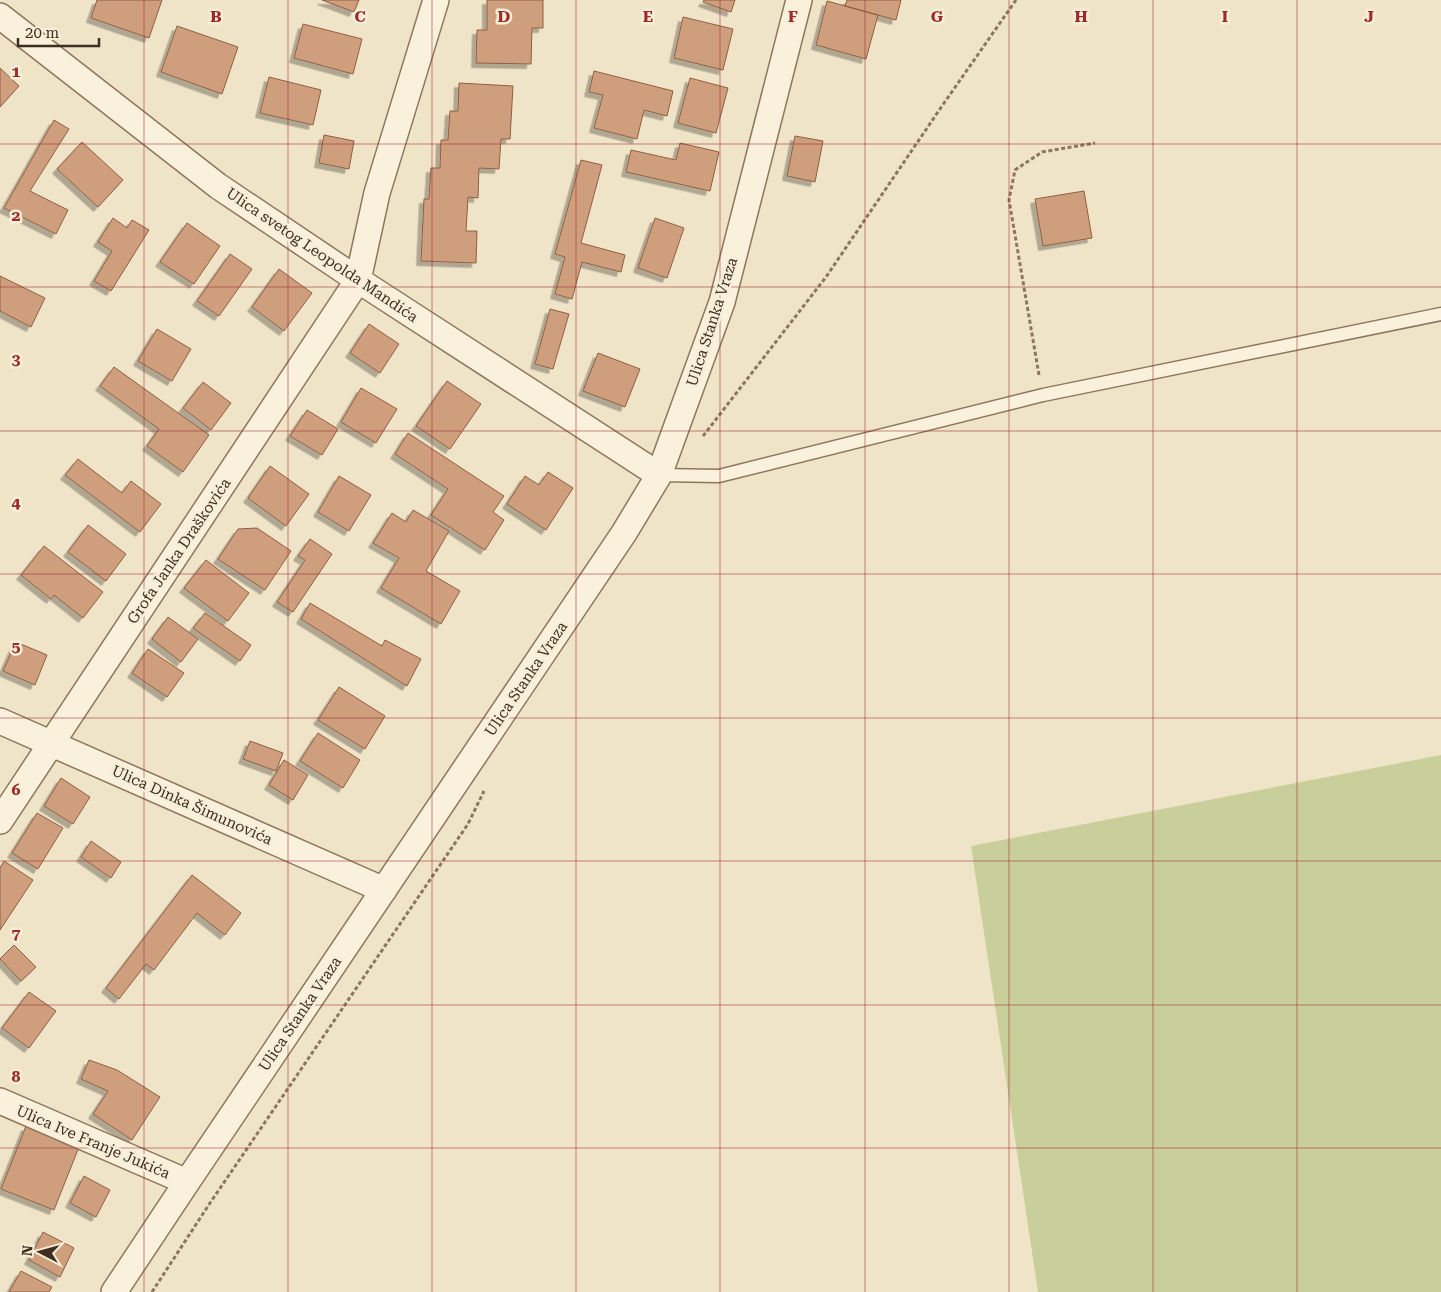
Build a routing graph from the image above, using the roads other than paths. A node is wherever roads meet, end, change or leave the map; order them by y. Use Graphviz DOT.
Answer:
graph roads {
  1 [pos="436,0"];
  2 [pos="799,0"];
  3 [pos="0,16"];
  4 [pos="358,280"];
  5 [pos="1441,314"];
  6 [pos="659,475"];
  7 [pos="0,720"];
  8 [pos="51,743"];
  9 [pos="0,822"];
  10 [pos="384,890"];
  11 [pos="0,1101"];
  12 [pos="187,1182"];
  13 [pos="114,1292"];
  1 -- 4 [label="street"];
  2 -- 6 [label="street, Ulica Stanka Vraza"];
  3 -- 4 [label="street, Ulica svetog Leopolda Mandića"];
  4 -- 6 [label="street, Ulica svetog Leopolda Mandića"];
  4 -- 8 [label="street, Grofa Janka Draškovića"];
  5 -- 6 [label="lane"];
  6 -- 10 [label="street, Ulica Stanka Vraza"];
  7 -- 8 [label="street, Ulica Dinka Šimunovića"];
  8 -- 9 [label="street, Grofa Janka Draškovića"];
  8 -- 10 [label="street, Ulica Dinka Šimunovića"];
  10 -- 12 [label="street, Ulica Stanka Vraza"];
  11 -- 12 [label="street, Ulica Ive Franje Jukića"];
  12 -- 13 [label="street, Ulica Stanka Vraza"];
}
